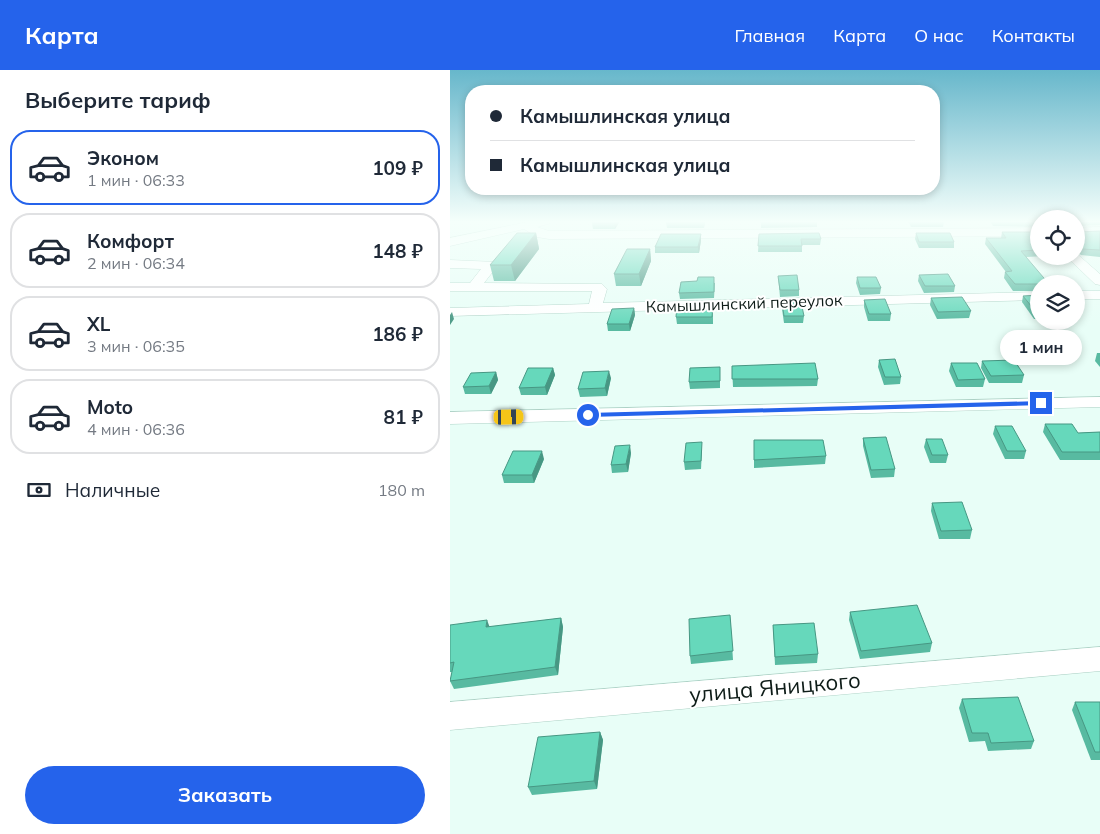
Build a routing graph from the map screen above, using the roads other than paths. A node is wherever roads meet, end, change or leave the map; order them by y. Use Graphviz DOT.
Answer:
graph roads {
  1 [pos="450,264"];
  2 [pos="1082,265"];
  3 [pos="1100,281"];
  4 [pos="450,286"];
  5 [pos="474,287"];
  6 [pos="1085,295"];
  7 [pos="1100,295"];
  8 [pos="1030,296"];
  9 [pos="595,308"];
  10 [pos="450,312"];
  11 [pos="1100,402"];
  12 [pos="450,418"];
  13 [pos="1100,658"];
  14 [pos="450,716"];
  1 -- 5 [label="street"];
  2 -- 3 [label="street"];
  4 -- 5 [label="street"];
  5 -- 9 [label="street"];
  6 -- 7 [label="street"];
  8 -- 9 [label="street, Камышлинский переулок"];
  9 -- 10 [label="street, Камышлинский переулок"];
  11 -- 12 [label="street"];
  13 -- 14 [label="street, улица Яницкого"];
}
